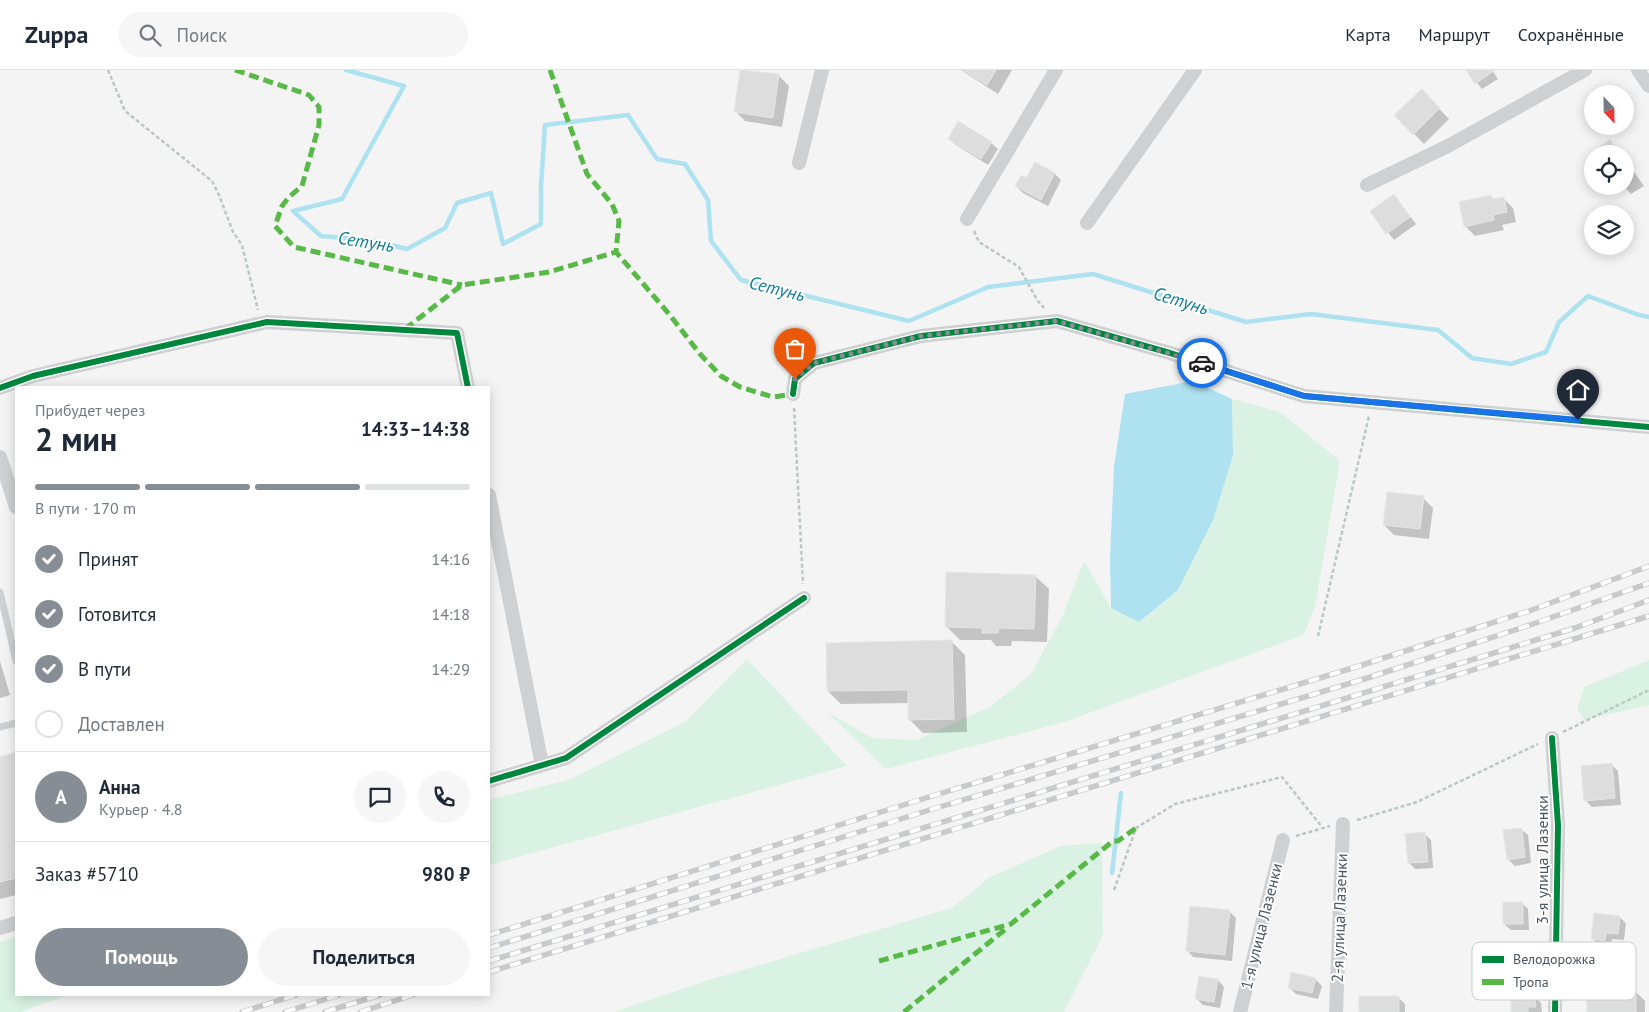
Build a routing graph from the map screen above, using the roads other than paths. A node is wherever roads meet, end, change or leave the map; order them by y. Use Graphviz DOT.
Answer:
graph roads {
  1 [pos="822,70"];
  2 [pos="1056,70"];
  3 [pos="1195,70"];
  4 [pos="1585,70"];
  5 [pos="1638,70"];
  6 [pos="1649,86"];
  7 [pos="799,163"];
  8 [pos="1366,185"];
  9 [pos="967,219"];
  10 [pos="1087,224"];
  11 [pos="468,386"];
  12 [pos="0,388"];
  13 [pos="793,394"];
  14 [pos="1649,427"];
  15 [pos="0,456"];
  16 [pos="490,500"];
  17 [pos="15,504"];
  18 [pos="0,592"];
  19 [pos="804,598"];
  20 [pos="15,657"];
  21 [pos="15,723"];
  22 [pos="0,727"];
  23 [pos="1552,738"];
  24 [pos="542,765"];
  25 [pos="490,781"];
  26 [pos="1343,824"];
  27 [pos="1283,840"];
  28 [pos="15,923"];
  29 [pos="0,928"];
  30 [pos="1556,942"];
  31 [pos="1240,1012"];
  32 [pos="1336,1012"];
  1 -- 7 [label="street"];
  2 -- 9 [label="street"];
  3 -- 10 [label="street"];
  4 -- 8 [label="street"];
  5 -- 6 [label="street"];
  11 -- 12 [label="street"];
  13 -- 14 [label="street"];
  15 -- 17 [label="street"];
  16 -- 24 [label="street"];
  18 -- 20 [label="lane"];
  19 -- 24 [label="street"];
  21 -- 22 [label="lane"];
  23 -- 30 [label="street, 3-я улица Лазенки"];
  24 -- 25 [label="street"];
  26 -- 32 [label="street, 2-я улица Лазенки"];
  27 -- 31 [label="street, 1-я улица Лазенки"];
  28 -- 29 [label="street"];
}
